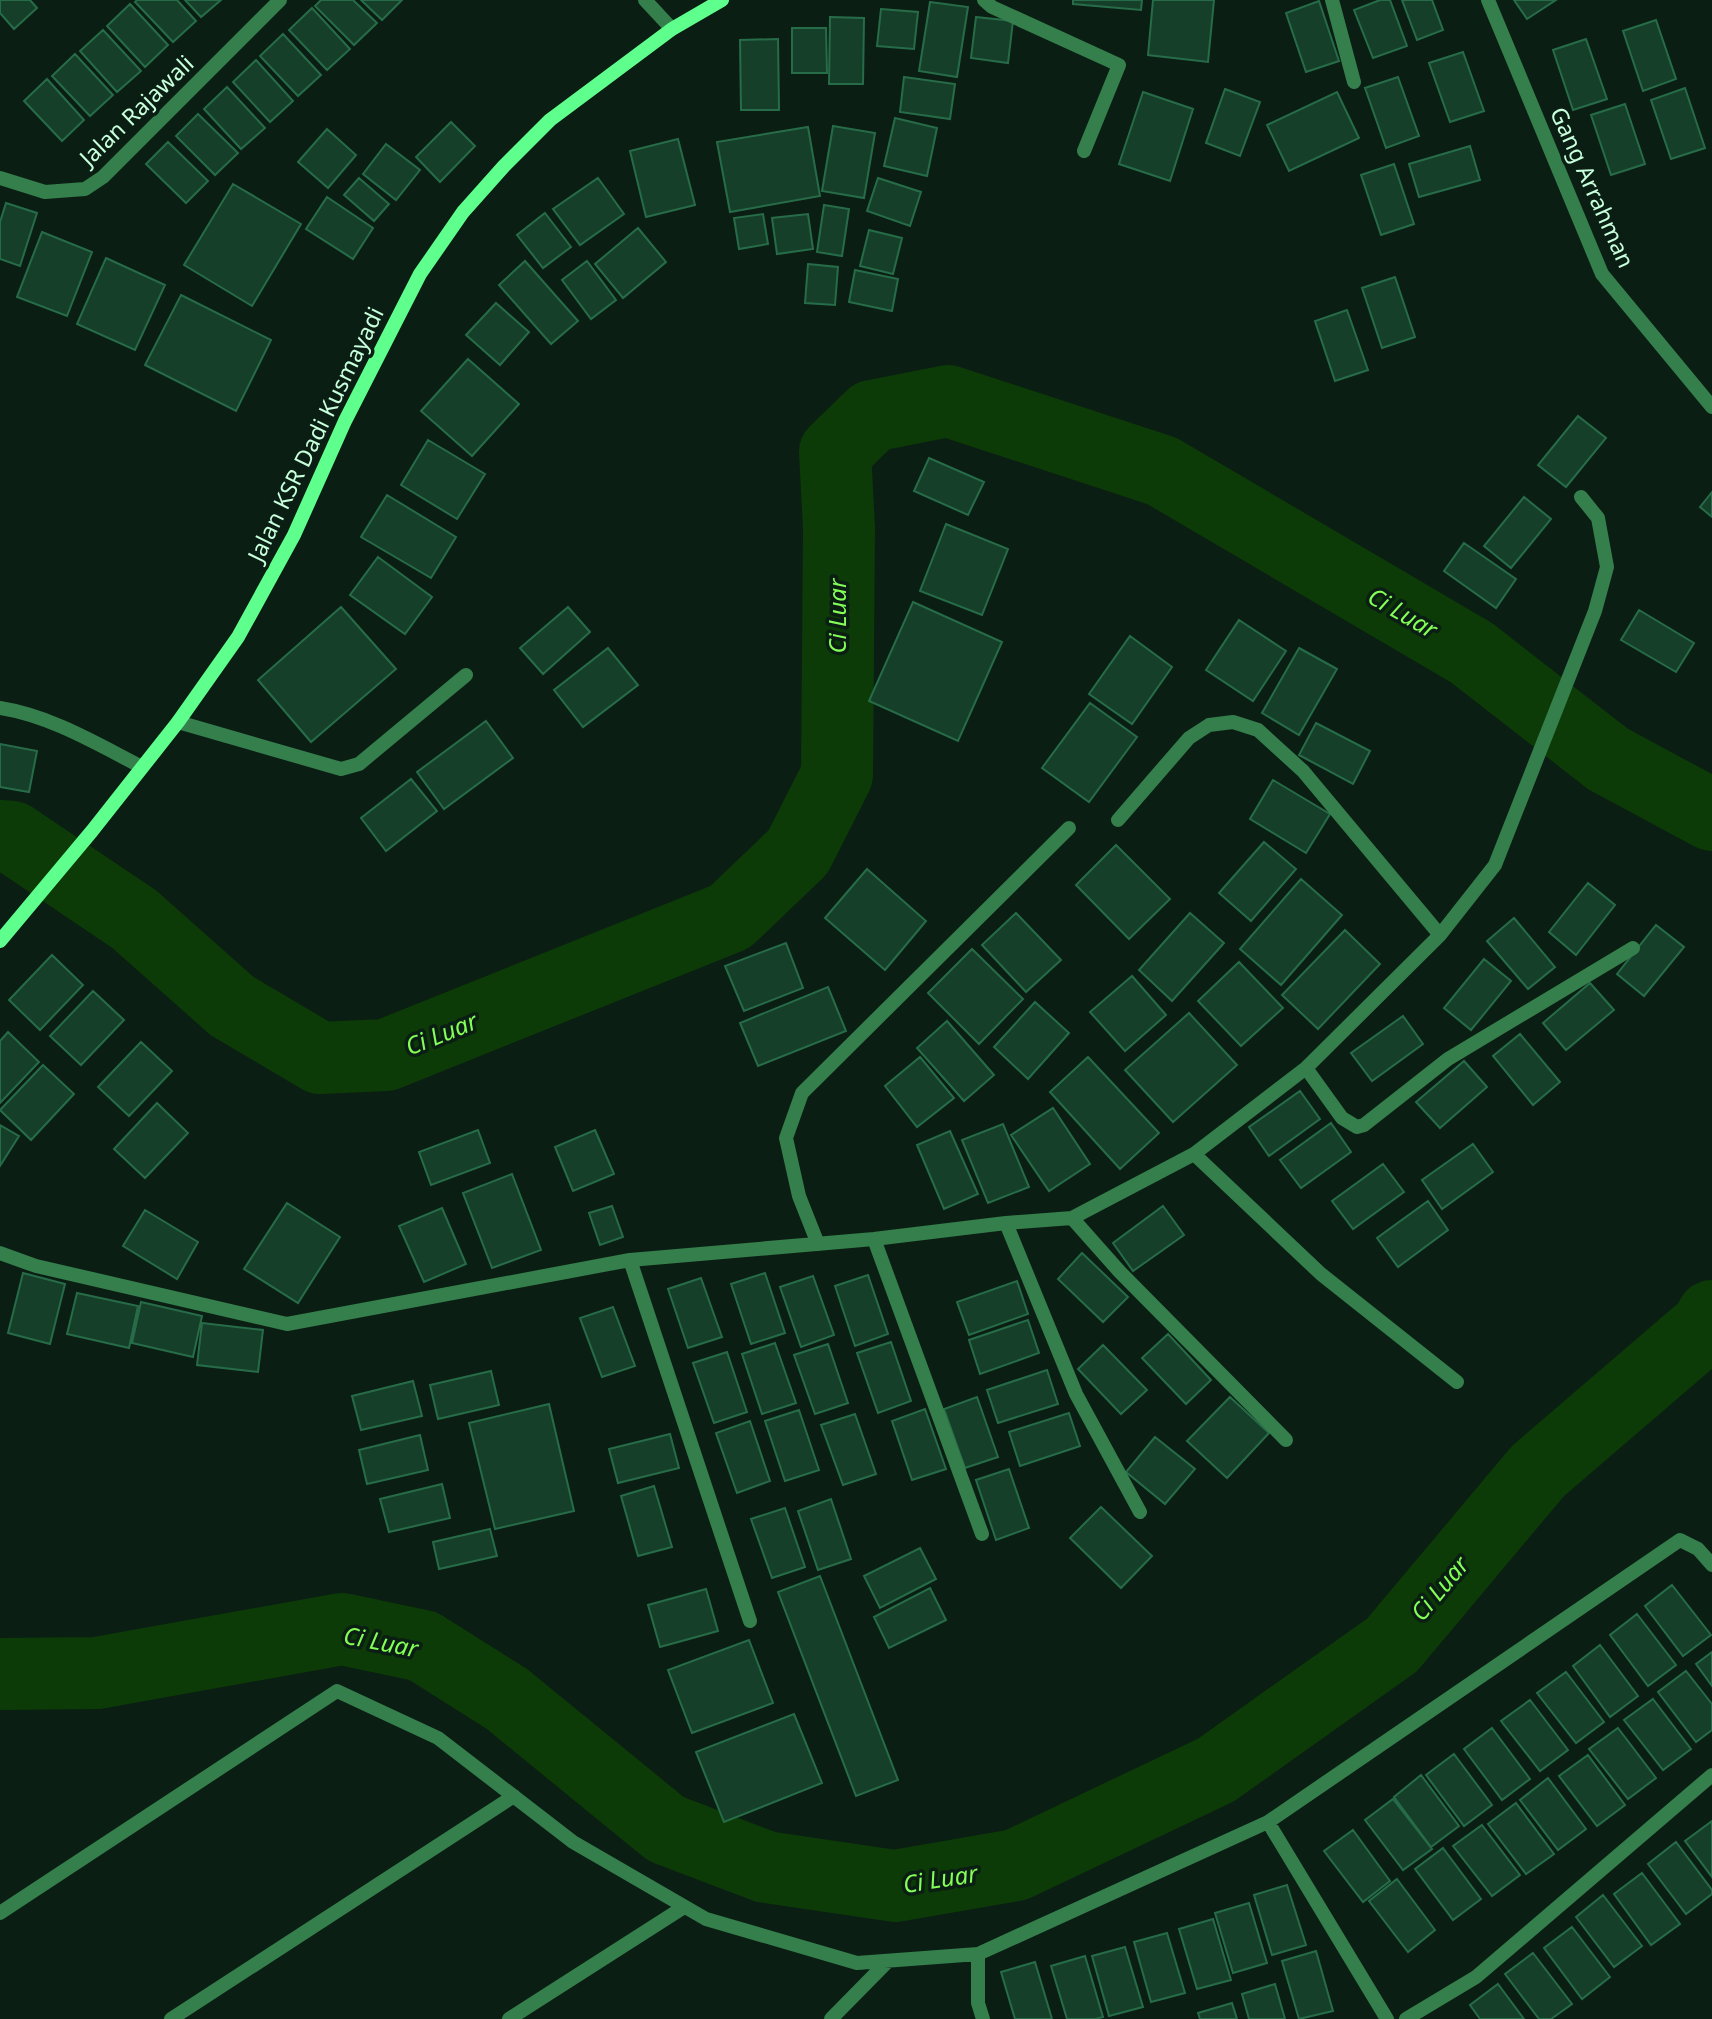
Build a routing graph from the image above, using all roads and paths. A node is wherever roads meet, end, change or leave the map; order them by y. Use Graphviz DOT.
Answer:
graph roads {
  1 [pos="280,0"];
  2 [pos="645,0"];
  3 [pos="722,0"];
  4 [pos="984,0"];
  5 [pos="1332,0"];
  6 [pos="1488,0"];
  7 [pos="672,29"];
  8 [pos="1354,82"];
  9 [pos="1084,152"];
  10 [pos="0,178"];
  11 [pos="1712,407"];
  12 [pos="1581,497"];
  13 [pos="466,675"];
  14 [pos="0,708"];
  15 [pos="178,722"];
  16 [pos="142,767"];
  17 [pos="1118,820"];
  18 [pos="1069,828"];
  19 [pos="1440,935"];
  20 [pos="0,941"];
  21 [pos="1633,948"];
  22 [pos="1306,1068"];
  23 [pos="1194,1154"];
  24 [pos="1072,1217"];
  25 [pos="1006,1223"];
  26 [pos="874,1239"];
  27 [pos="818,1244"];
  28 [pos="0,1253"];
  29 [pos="630,1261"];
  30 [pos="1457,1382"];
  31 [pos="1286,1440"];
  32 [pos="1140,1512"];
  33 [pos="982,1534"];
  34 [pos="1712,1564"];
  35 [pos="750,1620"];
  36 [pos="1712,1775"];
  37 [pos="514,1796"];
  38 [pos="1268,1822"];
  39 [pos="684,1907"];
  40 [pos="0,1913"];
  41 [pos="978,1954"];
  42 [pos="888,1961"];
  43 [pos="171,2019"];
  44 [pos="509,2019"];
  45 [pos="831,2019"];
  46 [pos="983,2019"];
  47 [pos="1387,2019"];
  48 [pos="1406,2019"];
  1 -- 10 [label="street, Jalan Rajawali"];
  2 -- 7 [label="street"];
  3 -- 7 [label="main road, Jalan KSR Dadi Kusmayadi"];
  4 -- 9 [label="street"];
  5 -- 8 [label="street"];
  6 -- 11 [label="street, Gang Arrahman"];
  7 -- 15 [label="main road, Jalan KSR Dadi Kusmayadi"];
  12 -- 19 [label="street"];
  13 -- 15 [label="street"];
  14 -- 16 [label="street"];
  15 -- 16 [label="main road, Jalan KSR Dadi Kusmayadi"];
  16 -- 20 [label="main road, Jalan KSR Dadi Kusmayadi"];
  17 -- 19 [label="street"];
  18 -- 27 [label="street"];
  19 -- 22 [label="street"];
  21 -- 22 [label="street"];
  22 -- 23 [label="street"];
  23 -- 24 [label="street"];
  23 -- 30 [label="street"];
  24 -- 25 [label="street"];
  24 -- 31 [label="street"];
  25 -- 26 [label="street"];
  25 -- 32 [label="street"];
  26 -- 27 [label="street"];
  26 -- 33 [label="street"];
  27 -- 29 [label="street"];
  28 -- 29 [label="street"];
  29 -- 35 [label="street"];
  34 -- 38 [label="street"];
  36 -- 48 [label="street"];
  37 -- 39 [label="street"];
  37 -- 40 [label="street"];
  37 -- 43 [label="street"];
  38 -- 41 [label="street"];
  38 -- 47 [label="street"];
  39 -- 42 [label="street"];
  39 -- 44 [label="street"];
  41 -- 42 [label="street"];
  41 -- 46 [label="street"];
  42 -- 45 [label="street"];
}
